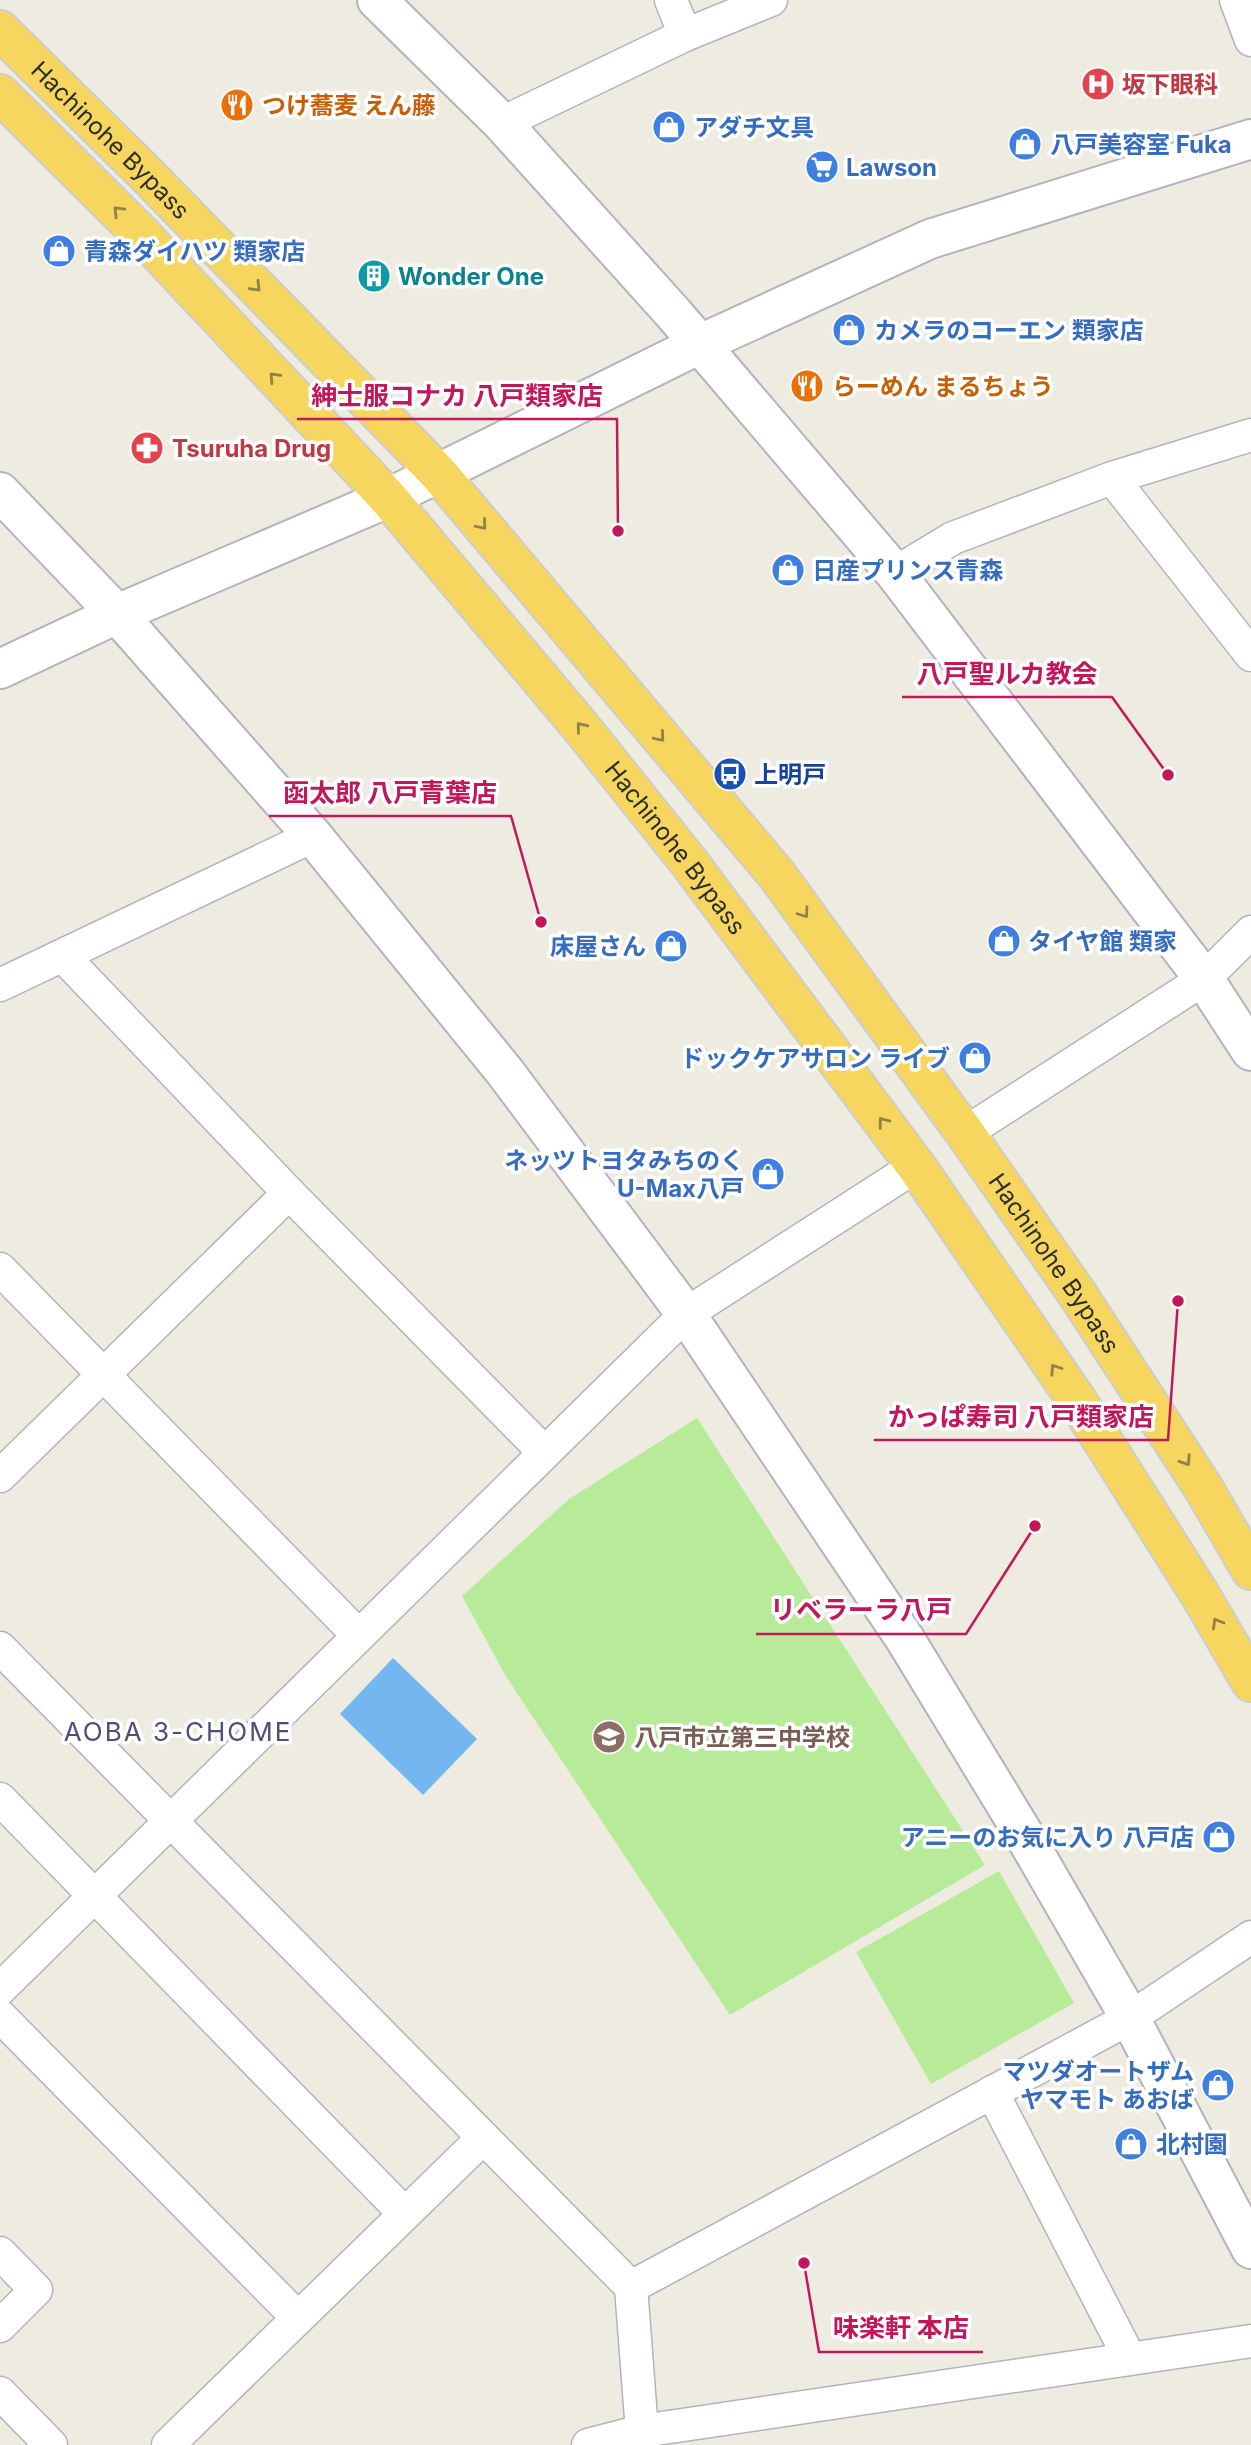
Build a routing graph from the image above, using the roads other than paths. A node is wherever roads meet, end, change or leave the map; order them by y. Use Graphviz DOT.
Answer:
graph roads {
  1 [pos="377,0"];
  2 [pos="671,0"];
  3 [pos="771,0"];
  4 [pos="1236,0"];
  5 [pos="0,30"];
  6 [pos="685,35"];
  7 [pos="1251,40"];
  8 [pos="0,94"];
  9 [pos="502,123"];
  10 [pos="1251,139"];
  11 [pos="700,344"];
  12 [pos="1251,435"];
  13 [pos="438,473"];
  14 [pos="1112,478"];
  15 [pos="0,492"];
  16 [pos="387,498"];
  17 [pos="895,573"];
  18 [pos="117,614"];
  19 [pos="1251,655"];
  20 [pos="0,668"];
  21 [pos="313,836"];
  22 [pos="1251,932"];
  23 [pos="63,956"];
  24 [pos="1204,979"];
  25 [pos="0,985"];
  26 [pos="1251,1051"];
  27 [pos="965,1133"];
  28 [pos="916,1166"];
  29 [pos="289,1193"];
  30 [pos="0,1269"];
  31 [pos="686,1314"];
  32 [pos="104,1376"];
  33 [pos="544,1452"];
  34 [pos="0,1476"];
  35 [pos="1251,1570"];
  36 [pos="358,1635"];
  37 [pos="0,1648"];
  38 [pos="1251,1682"];
  39 [pos="0,1799"];
  40 [pos="169,1821"];
  41 [pos="95,1896"];
  42 [pos="1251,1937"];
  43 [pos="0,1989"];
  44 [pos="0,2016"];
  45 [pos="1130,2018"];
  46 [pos="992,2092"];
  47 [pos="483,2138"];
  48 [pos="404,2213"];
  49 [pos="1251,2249"];
  50 [pos="0,2253"];
  51 [pos="631,2287"];
  52 [pos="298,2318"];
  53 [pos="0,2326"];
  54 [pos="1251,2341"];
  55 [pos="1130,2359"];
  56 [pos="0,2393"];
  57 [pos="642,2438"];
  58 [pos="51,2445"];
  59 [pos="169,2445"];
  60 [pos="588,2445"];
  1 -- 9 [label="street"];
  2 -- 6 [label="street"];
  3 -- 6 [label="street"];
  4 -- 7 [label="street"];
  5 -- 13 [label="highway, Hachinohe Bypass, one-way"];
  6 -- 9 [label="street"];
  16 -- 8 [label="highway, Hachinohe Bypass, one-way"];
  9 -- 11 [label="street"];
  10 -- 11 [label="street"];
  11 -- 13 [label="street"];
  11 -- 17 [label="street"];
  12 -- 14 [label="street"];
  13 -- 16 [label="street"];
  13 -- 27 [label="highway, Hachinohe Bypass, one-way"];
  14 -- 17 [label="street"];
  14 -- 19 [label="street"];
  15 -- 18 [label="street"];
  16 -- 18 [label="street"];
  28 -- 16 [label="highway, Hachinohe Bypass, one-way"];
  17 -- 24 [label="street"];
  18 -- 20 [label="street"];
  18 -- 21 [label="street"];
  21 -- 23 [label="street"];
  21 -- 31 [label="street"];
  22 -- 24 [label="street"];
  23 -- 25 [label="street"];
  23 -- 29 [label="street"];
  24 -- 26 [label="street"];
  24 -- 27 [label="street"];
  27 -- 35 [label="highway, Hachinohe Bypass, one-way"];
  28 -- 31 [label="street"];
  38 -- 28 [label="highway, Hachinohe Bypass, one-way"];
  29 -- 32 [label="street"];
  29 -- 33 [label="street"];
  30 -- 32 [label="street"];
  31 -- 33 [label="street"];
  31 -- 45 [label="street"];
  32 -- 34 [label="street"];
  32 -- 36 [label="street"];
  33 -- 36 [label="street"];
  36 -- 40 [label="street"];
  37 -- 40 [label="street"];
  39 -- 41 [label="street"];
  40 -- 41 [label="street"];
  40 -- 47 [label="street"];
  41 -- 43 [label="street"];
  41 -- 48 [label="street"];
  42 -- 45 [label="street"];
  44 -- 52 [label="street"];
  45 -- 46 [label="street"];
  45 -- 49 [label="street"];
  46 -- 51 [label="street"];
  46 -- 55 [label="street"];
  47 -- 48 [label="street"];
  47 -- 51 [label="street"];
  48 -- 52 [label="street"];
  50 -- 53 [label="street"];
  51 -- 57 [label="street"];
  52 -- 59 [label="street"];
  54 -- 55 [label="street"];
  55 -- 57 [label="street"];
  56 -- 58 [label="street"];
  57 -- 60 [label="street"];
}
